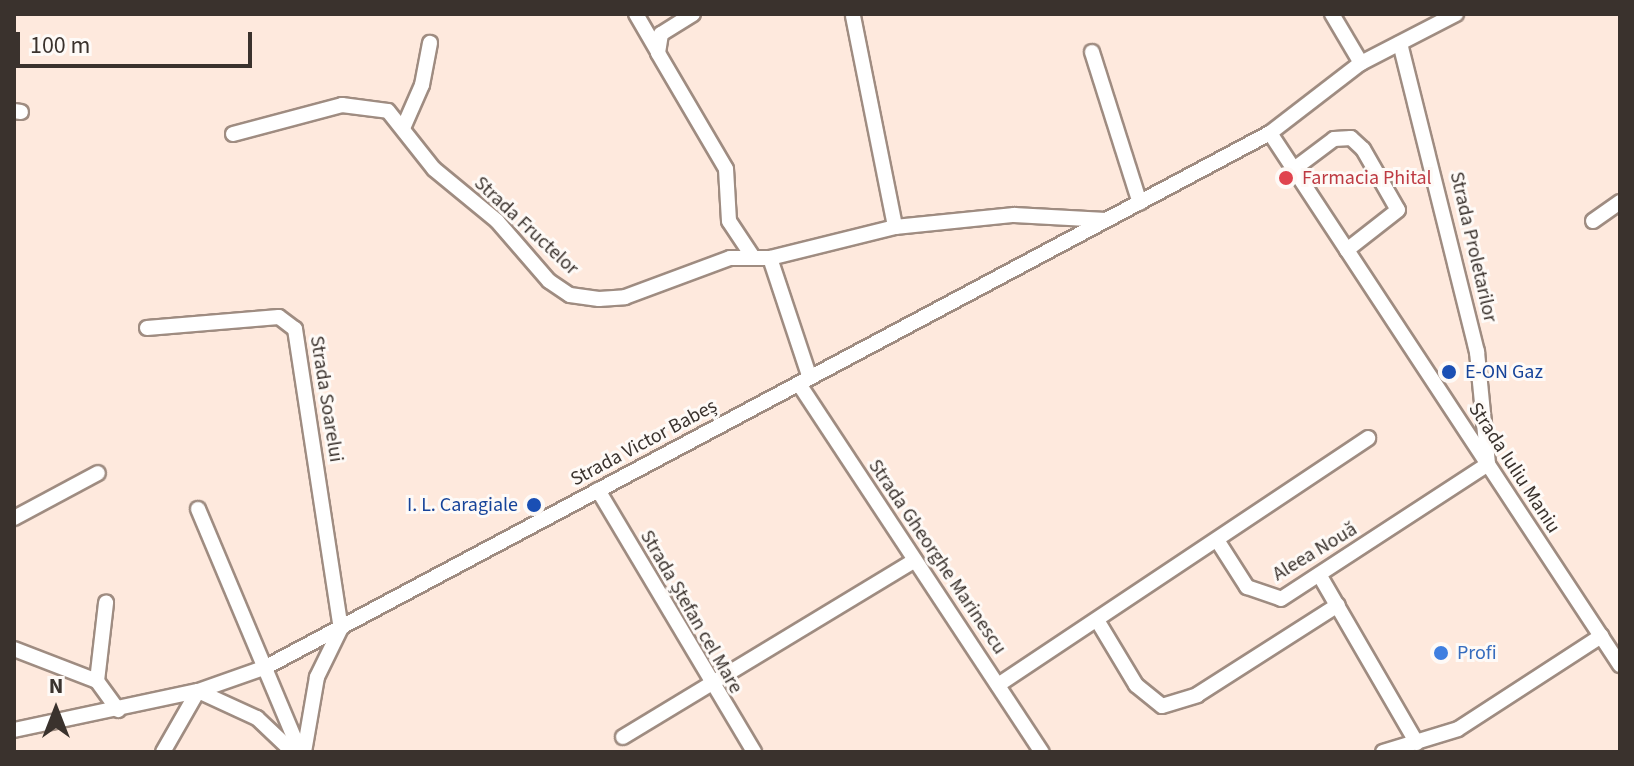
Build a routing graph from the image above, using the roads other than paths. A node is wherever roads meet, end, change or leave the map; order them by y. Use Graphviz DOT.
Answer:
graph roads {
  1 [pos="636,14"];
  2 [pos="693,14"];
  3 [pos="1332,14"];
  4 [pos="1456,14"];
  5 [pos="853,16"];
  6 [pos="430,43"];
  7 [pos="1400,43"];
  8 [pos="1092,52"];
  9 [pos="658,53"];
  10 [pos="1361,63"];
  11 [pos="404,126"];
  12 [pos="1270,133"];
  13 [pos="233,134"];
  14 [pos="1294,169"];
  15 [pos="1620,202"];
  16 [pos="1140,203"];
  17 [pos="1106,220"];
  18 [pos="1593,221"];
  19 [pos="895,227"];
  20 [pos="1347,250"];
  21 [pos="753,257"];
  22 [pos="770,258"];
  23 [pos="147,328"];
  24 [pos="804,381"];
  25 [pos="1368,438"];
  26 [pos="1488,464"];
  27 [pos="98,473"];
  28 [pos="598,490"];
  29 [pos="198,509"];
  30 [pos="14,518"];
  31 [pos="1217,540"];
  32 [pos="915,560"];
  33 [pos="1320,576"];
  34 [pos="106,603"];
  35 [pos="1338,605"];
  36 [pos="1097,620"];
  37 [pos="341,628"];
  38 [pos="1601,636"];
  39 [pos="14,649"];
  40 [pos="1618,659"];
  41 [pos="266,667"];
  42 [pos="97,681"];
  43 [pos="707,682"];
  44 [pos="998,685"];
  45 [pos="198,691"];
  46 [pos="118,710"];
  47 [pos="14,730"];
  48 [pos="623,737"];
  49 [pos="1417,743"];
  50 [pos="163,752"];
  51 [pos="293,752"];
  52 [pos="302,752"];
  53 [pos="754,752"];
  54 [pos="1042,752"];
  55 [pos="1383,752"];
  1 -- 9 [label="street"];
  2 -- 9 [label="street"];
  3 -- 10 [label="street"];
  4 -- 7 [label="street, Strada Victor Babeș"];
  5 -- 19 [label="street"];
  6 -- 11 [label="street"];
  7 -- 10 [label="street, Strada Victor Babeș"];
  7 -- 26 [label="street, Strada Proletarilor"];
  8 -- 16 [label="street"];
  9 -- 21 [label="street"];
  10 -- 12 [label="street, Strada Victor Babeș"];
  11 -- 13 [label="street, Strada Fructelor"];
  11 -- 21 [label="street, Strada Fructelor"];
  12 -- 14 [label="street, Strada Iuliu Maniu"];
  12 -- 16 [label="street, Strada Victor Babeș"];
  14 -- 20 [label="street, Strada Iuliu Maniu"];
  14 -- 20 [label="street"];
  15 -- 18 [label="street"];
  16 -- 17 [label="street, Strada Victor Babeș"];
  17 -- 19 [label="street, Strada Fructelor"];
  17 -- 24 [label="street, Strada Victor Babeș"];
  19 -- 22 [label="street, Strada Fructelor"];
  20 -- 26 [label="street, Strada Iuliu Maniu"];
  21 -- 22 [label="street, Strada Fructelor"];
  22 -- 24 [label="street, Strada Gheorghe Marinescu"];
  23 -- 37 [label="street, Strada Soarelui"];
  24 -- 28 [label="street, Strada Victor Babeș"];
  24 -- 32 [label="street, Strada Gheorghe Marinescu"];
  25 -- 31 [label="street"];
  26 -- 33 [label="street, Aleea Nouă"];
  26 -- 38 [label="street, Strada Iuliu Maniu"];
  27 -- 30 [label="street"];
  28 -- 37 [label="street, Strada Victor Babeș"];
  28 -- 43 [label="street, Strada Ștefan cel Mare"];
  29 -- 41 [label="street"];
  31 -- 33 [label="street, Aleea Nouă"];
  31 -- 36 [label="street"];
  32 -- 43 [label="street"];
  32 -- 44 [label="street, Strada Gheorghe Marinescu"];
  33 -- 35 [label="street"];
  34 -- 42 [label="street"];
  35 -- 36 [label="street"];
  35 -- 49 [label="street"];
  36 -- 44 [label="street"];
  37 -- 41 [label="street, Strada Victor Babeș"];
  37 -- 52 [label="street"];
  38 -- 40 [label="street, Strada Iuliu Maniu"];
  38 -- 49 [label="street"];
  39 -- 42 [label="street"];
  41 -- 45 [label="street, Strada Victor Babeș"];
  41 -- 52 [label="street"];
  42 -- 46 [label="street"];
  43 -- 48 [label="street"];
  43 -- 53 [label="street, Strada Ștefan cel Mare"];
  44 -- 54 [label="street, Strada Gheorghe Marinescu"];
  45 -- 46 [label="street, Strada Victor Babeș"];
  45 -- 50 [label="street"];
  45 -- 51 [label="street"];
  46 -- 47 [label="street, Strada Victor Babeș"];
  49 -- 55 [label="street"];
}
